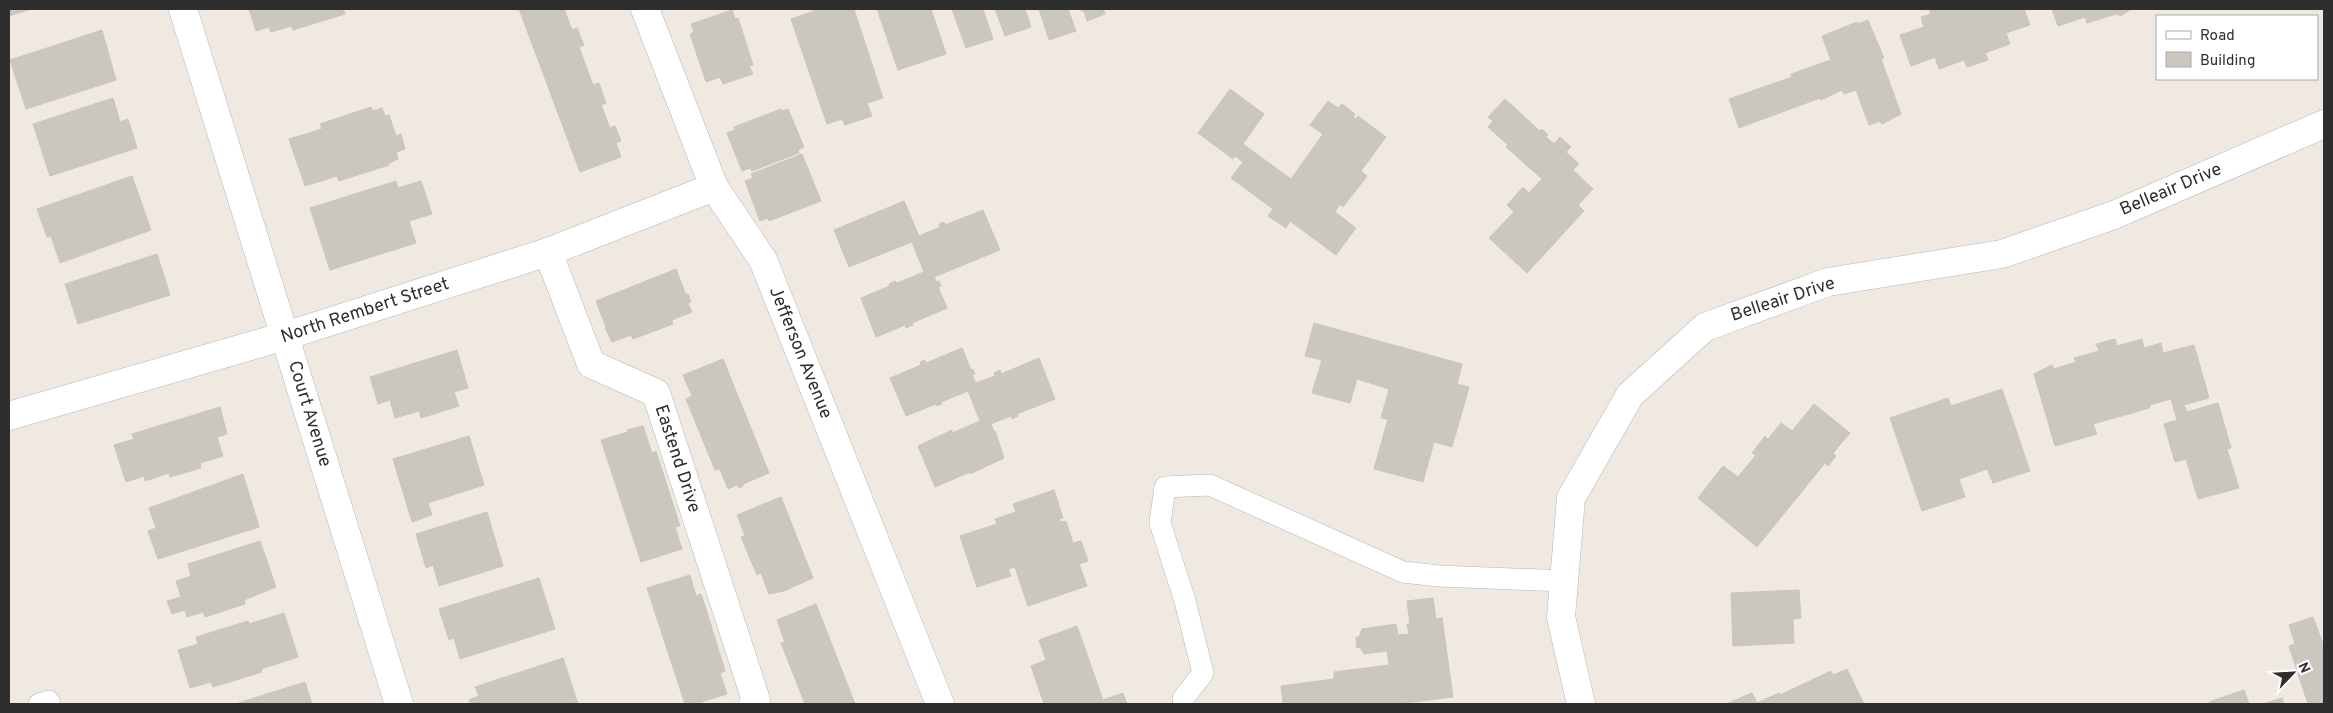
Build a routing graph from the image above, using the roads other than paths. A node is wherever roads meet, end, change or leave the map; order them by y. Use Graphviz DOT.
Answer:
graph roads {
  1 [pos="183,9"];
  2 [pos="645,9"];
  3 [pos="2324,124"];
  4 [pos="714,187"];
  5 [pos="548,252"];
  6 [pos="286,336"];
  7 [pos="9,416"];
  8 [pos="1565,581"];
  9 [pos="1183,699"];
  10 [pos="39,704"];
  11 [pos="50,704"];
  12 [pos="399,704"];
  13 [pos="753,704"];
  14 [pos="940,704"];
  15 [pos="1581,704"];
  1 -- 6 [label="street, Court Avenue"];
  2 -- 4 [label="street, Jefferson Avenue"];
  3 -- 8 [label="street, Belleair Drive"];
  4 -- 5 [label="street, North Rembert Street"];
  4 -- 14 [label="street, Jefferson Avenue"];
  5 -- 6 [label="street, North Rembert Street"];
  5 -- 13 [label="street, Eastend Drive"];
  6 -- 7 [label="street, North Rembert Street"];
  6 -- 12 [label="street, Court Avenue"];
  8 -- 9 [label="lane"];
  8 -- 15 [label="street, Belleair Drive"];
  10 -- 11 [label="lane"];
}
